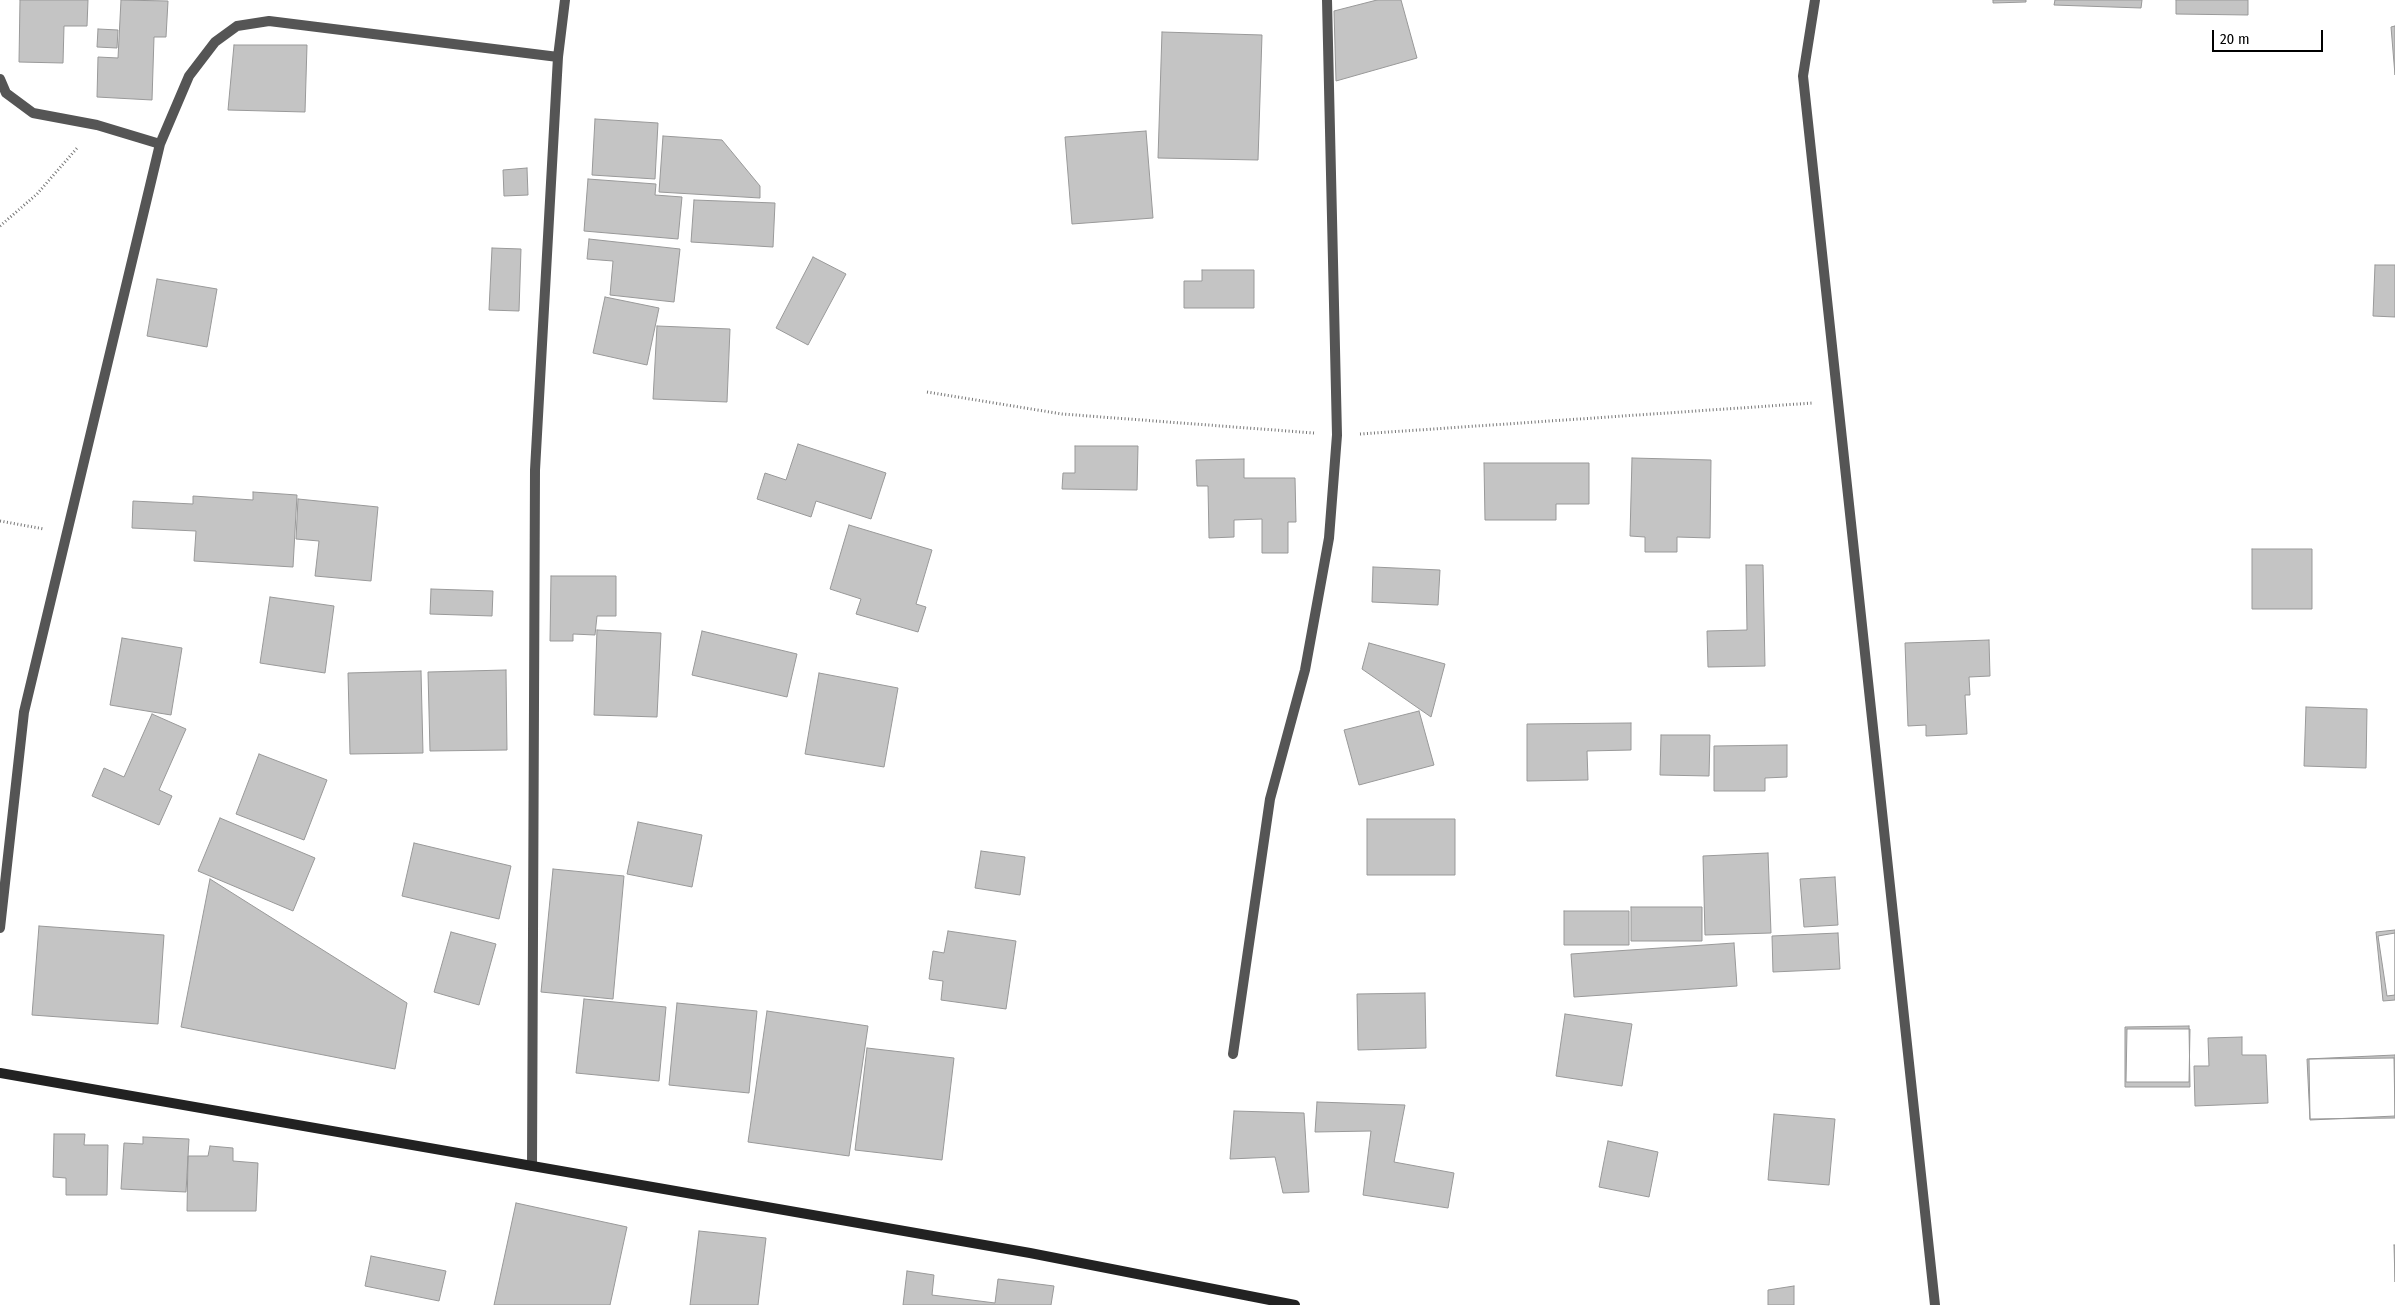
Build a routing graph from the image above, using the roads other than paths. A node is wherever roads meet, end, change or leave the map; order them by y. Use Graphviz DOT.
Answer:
graph roads {
  1 [pos="565,0"];
  2 [pos="1327,0"];
  3 [pos="1815,0"];
  4 [pos="558,57"];
  5 [pos="0,79"];
  6 [pos="160,144"];
  7 [pos="0,928"];
  8 [pos="1233,1054"];
  9 [pos="0,1073"];
  10 [pos="532,1166"];
  11 [pos="1295,1305"];
  12 [pos="1935,1305"];
  1 -- 4 [label="street"];
  2 -- 8 [label="street"];
  3 -- 12 [label="street"];
  4 -- 6 [label="street"];
  4 -- 10 [label="street"];
  5 -- 6 [label="street"];
  6 -- 7 [label="street"];
  9 -- 10 [label="main road"];
  10 -- 11 [label="main road"];
}
